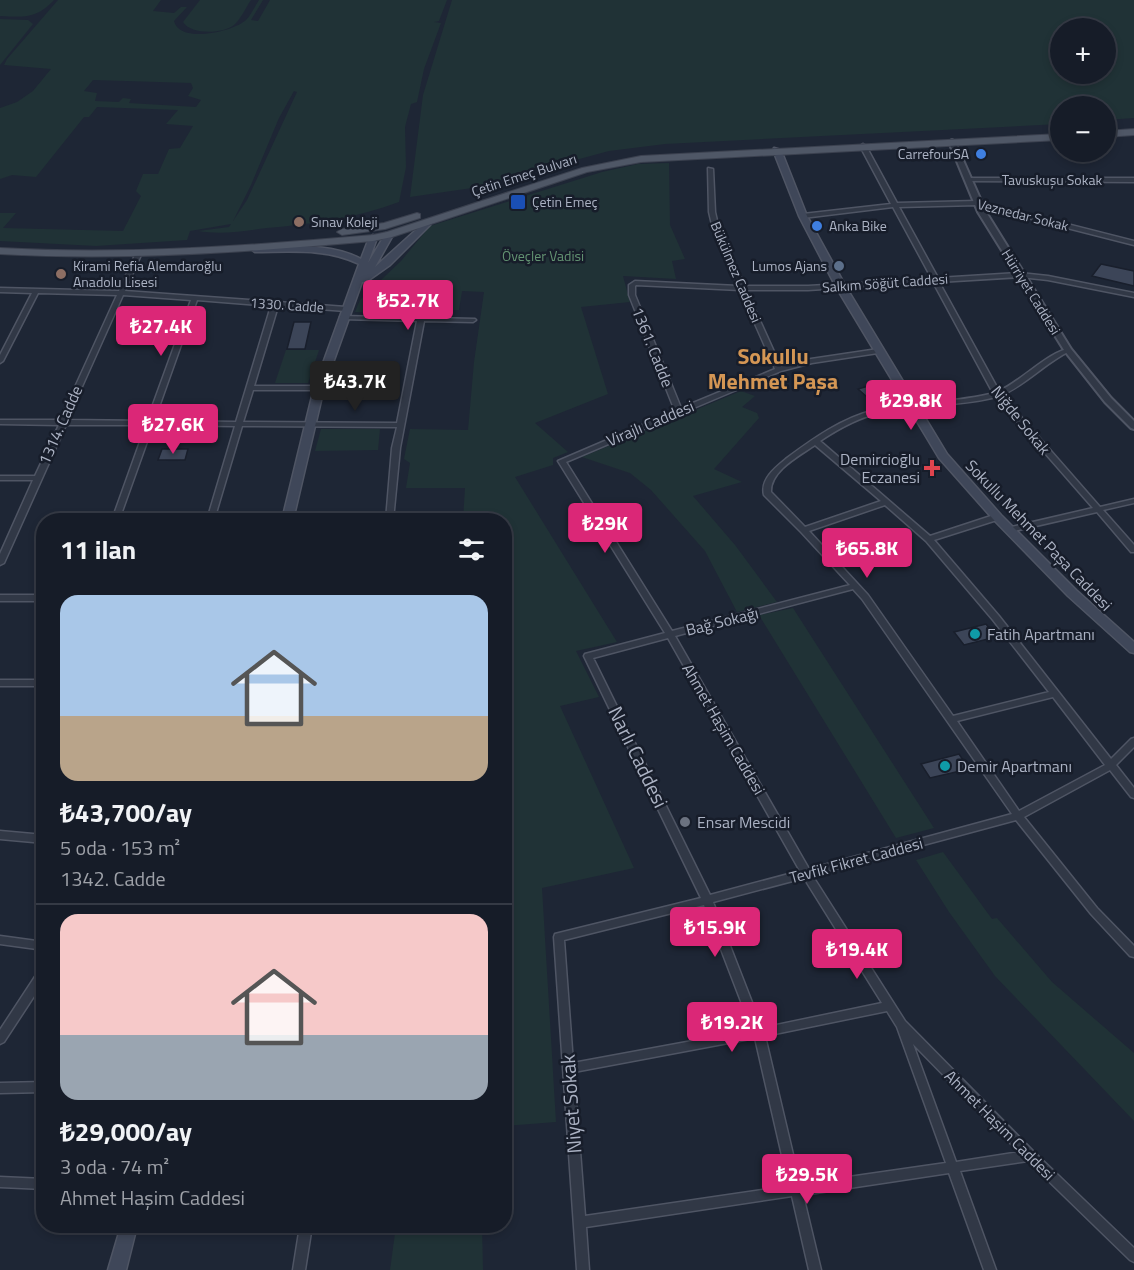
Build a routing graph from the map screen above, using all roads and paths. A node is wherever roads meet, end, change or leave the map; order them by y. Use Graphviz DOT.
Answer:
graph roads {
  1 [pos="1116,129"];
  2 [pos="1133,130"];
  3 [pos="1050,132"];
  4 [pos="1116,133"];
  5 [pos="1050,137"];
  6 [pos="952,142"];
  7 [pos="863,146"];
  8 [pos="776,148"];
  9 [pos="710,169"];
  10 [pos="970,180"];
  11 [pos="1134,180"];
  12 [pos="977,203"];
  13 [pos="894,205"];
  14 [pos="803,216"];
  15 [pos="427,223"];
  16 [pos="387,231"];
  17 [pos="371,233"];
  18 [pos="1134,243"];
  19 [pos="233,248"];
  20 [pos="1,251"];
  21 [pos="138,255"];
  22 [pos="363,263"];
  23 [pos="1020,274"];
  24 [pos="363,280"];
  25 [pos="934,280"];
  26 [pos="635,283"];
  27 [pos="841,287"];
  28 [pos="742,288"];
  29 [pos="0,290"];
  30 [pos="36,291"];
  31 [pos="120,293"];
  32 [pos="1134,295"];
  33 [pos="195,298"];
  34 [pos="275,304"];
  35 [pos="345,313"];
  36 [pos="421,319"];
  37 [pos="473,320"];
  38 [pos="878,351"];
  39 [pos="1068,351"];
  40 [pos="0,361"];
  41 [pos="779,370"];
  42 [pos="249,388"];
  43 [pos="319,388"];
  44 [pos="997,394"];
  45 [pos="912,406"];
  46 [pos="679,411"];
  47 [pos="0,422"];
  48 [pos="61,423"];
  49 [pos="151,424"];
  50 [pos="238,424"];
  51 [pos="309,424"];
  52 [pos="1133,424"];
  53 [pos="400,425"];
  54 [pos="815,441"];
  55 [pos="562,461"];
  56 [pos="0,478"];
  57 [pos="36,478"];
  58 [pos="1134,501"];
  59 [pos="886,502"];
  60 [pos="1097,509"];
  61 [pos="118,513"];
  62 [pos="212,513"];
  63 [pos="289,513"];
  64 [pos="391,513"];
  65 [pos="997,517"];
  66 [pos="804,530"];
  67 [pos="1010,530"];
  68 [pos="929,539"];
  69 [pos="1134,550"];
  70 [pos="0,563"];
  71 [pos="856,586"];
  72 [pos="0,597"];
  73 [pos="36,598"];
  74 [pos="669,634"];
  75 [pos="1134,649"];
  76 [pos="588,656"];
  77 [pos="0,683"];
  78 [pos="36,683"];
  79 [pos="1054,694"];
  80 [pos="950,720"];
  81 [pos="1134,741"];
  82 [pos="1110,766"];
  83 [pos="1134,795"];
  84 [pos="1018,816"];
  85 [pos="0,835"];
  86 [pos="36,838"];
  87 [pos="806,873"];
  88 [pos="707,900"];
  89 [pos="558,937"];
  90 [pos="0,940"];
  91 [pos="36,945"];
  92 [pos="1134,953"];
  93 [pos="36,984"];
  94 [pos="890,1006"];
  95 [pos="901,1024"];
  96 [pos="759,1033"];
  97 [pos="0,1039"];
  98 [pos="569,1068"];
  99 [pos="36,1087"];
  100 [pos="0,1088"];
  101 [pos="1030,1156"];
  102 [pos="952,1167"];
  103 [pos="0,1182"];
  104 [pos="36,1184"];
  105 [pos="796,1192"];
  106 [pos="580,1222"];
  107 [pos="127,1233"];
  108 [pos="305,1233"];
  109 [pos="1134,1256"];
  110 [pos="117,1270"];
  111 [pos="299,1270"];
  112 [pos="583,1270"];
  113 [pos="815,1270"];
  114 [pos="990,1270"];
  1 -- 2 [label="main road"];
  2 -- 4 [label="main road"];
  3 -- 8 [label="main road, Çetin Emeç Bulvarı"];
  5 -- 6 [label="main road, Çetin Emeç Bulvarı"];
  6 -- 7 [label="main road, Çetin Emeç Bulvarı"];
  6 -- 10 [label="street, Hürriyet Caddesi"];
  7 -- 8 [label="main road, Çetin Emeç Bulvarı"];
  7 -- 13 [label="street, Niğde Sokak"];
  8 -- 14 [label="main road, Sokullu Mehmet Paşa Caddesi"];
  8 -- 15 [label="main road, Çetin Emeç Bulvarı"];
  8 -- 16 [label="main road, Çetin Emeç Bulvarı"];
  9 -- 28 [label="street, Bükülmez Caddesi"];
  10 -- 11 [label="street, Tavuskuşu Sokak"];
  10 -- 12 [label="street, Hürriyet Caddesi"];
  12 -- 13 [label="street, Veznedar Sokak"];
  12 -- 18 [label="street, Veznedar Sokak"];
  12 -- 23 [label="street, Hürriyet Caddesi"];
  13 -- 14 [label="street, Veznedar Sokak"];
  13 -- 25 [label="street, Niğde Sokak"];
  14 -- 27 [label="main road, Sokullu Mehmet Paşa Caddesi"];
  15 -- 16 [label="main road, Çetin Emeç Bulvarı"];
  15 -- 24 [label="main road"];
  16 -- 17 [label="main road, Çetin Emeç Bulvarı"];
  16 -- 24 [label="main road"];
  17 -- 19 [label="main road, Çetin Emeç Bulvarı"];
  17 -- 20 [label="main road, Çetin Emeç Bulvarı"];
  17 -- 22 [label="main road"];
  19 -- 21 [label="main road, Çetin Emeç Bulvarı"];
  19 -- 22 [label="main road"];
  20 -- 21 [label="main road, Çetin Emeç Bulvarı"];
  21 -- 31 [label="street, 1314. Cadde"];
  22 -- 35 [label="main road"];
  23 -- 25 [label="street, Salkım Söğüt Caddesi"];
  23 -- 32 [label="street, Salkım Söğüt Caddesi"];
  23 -- 39 [label="street, Hürriyet Caddesi"];
  24 -- 35 [label="main road"];
  25 -- 27 [label="street, Salkım Söğüt Caddesi"];
  25 -- 44 [label="street, Niğde Sokak"];
  26 -- 28 [label="street, Salkım Söğüt Caddesi"];
  26 -- 46 [label="street, 1361. Cadde"];
  27 -- 28 [label="street, Salkım Söğüt Caddesi"];
  27 -- 38 [label="main road, Sokullu Mehmet Paşa Caddesi"];
  28 -- 41 [label="street, Bükülmez Caddesi"];
  29 -- 30 [label="street, 1330. Cadde"];
  30 -- 31 [label="street, 1330. Cadde"];
  30 -- 40 [label="street"];
  31 -- 33 [label="street, 1330. Cadde"];
  31 -- 48 [label="street, 1314. Cadde"];
  33 -- 34 [label="street, 1330. Cadde"];
  33 -- 49 [label="street"];
  34 -- 35 [label="street, 1330. Cadde"];
  34 -- 42 [label="street"];
  35 -- 36 [label="street, 1330. Cadde"];
  35 -- 43 [label="main road"];
  36 -- 37 [label="street, 1330. Cadde"];
  36 -- 53 [label="street"];
  38 -- 41 [label="street, Virajlı Caddesi"];
  38 -- 45 [label="main road, Sokullu Mehmet Paşa Caddesi"];
  39 -- 44 [label="street"];
  39 -- 52 [label="street, Hürriyet Caddesi"];
  41 -- 46 [label="street, Virajlı Caddesi"];
  42 -- 43 [label="street"];
  42 -- 50 [label="street"];
  43 -- 51 [label="main road"];
  44 -- 45 [label="street"];
  44 -- 60 [label="street, Niğde Sokak"];
  45 -- 54 [label="street"];
  45 -- 65 [label="main road, Sokullu Mehmet Paşa Caddesi"];
  46 -- 55 [label="street, Virajlı Caddesi"];
  47 -- 48 [label="street"];
  48 -- 49 [label="street"];
  48 -- 57 [label="street, 1314. Cadde"];
  49 -- 50 [label="street"];
  49 -- 61 [label="street"];
  50 -- 51 [label="street"];
  50 -- 62 [label="street"];
  51 -- 53 [label="street"];
  51 -- 63 [label="main road"];
  53 -- 64 [label="street"];
  54 -- 59 [label="street"];
  54 -- 66 [label="street"];
  55 -- 74 [label="street, Ahmet Haşim Caddesi"];
  56 -- 57 [label="street"];
  57 -- 70 [label="street, 1314. Cadde"];
  58 -- 60 [label="street"];
  59 -- 66 [label="street"];
  59 -- 68 [label="street"];
  60 -- 67 [label="street"];
  60 -- 69 [label="street, Niğde Sokak"];
  65 -- 67 [label="main road, Sokullu Mehmet Paşa Caddesi"];
  65 -- 68 [label="street"];
  66 -- 71 [label="street"];
  67 -- 75 [label="main road, Sokullu Mehmet Paşa Caddesi"];
  68 -- 79 [label="street"];
  71 -- 74 [label="street, Bağ Sokağı"];
  71 -- 80 [label="street"];
  72 -- 73 [label="street"];
  74 -- 76 [label="street, Bağ Sokağı"];
  74 -- 87 [label="street, Ahmet Haşim Caddesi"];
  76 -- 88 [label="street, Narlı Caddesi"];
  77 -- 78 [label="street"];
  79 -- 80 [label="street"];
  79 -- 82 [label="street"];
  80 -- 84 [label="street"];
  81 -- 82 [label="street, Tevfik Fikret Caddesi"];
  82 -- 83 [label="street"];
  82 -- 84 [label="street, Tevfik Fikret Caddesi"];
  84 -- 87 [label="street, Tevfik Fikret Caddesi"];
  84 -- 92 [label="street"];
  85 -- 86 [label="street"];
  87 -- 88 [label="street, Tevfik Fikret Caddesi"];
  87 -- 94 [label="street, Ahmet Haşim Caddesi"];
  88 -- 89 [label="street, Tevfik Fikret Caddesi"];
  88 -- 96 [label="street, Narlı Caddesi"];
  89 -- 98 [label="street, Niyet Sokak"];
  90 -- 91 [label="street"];
  93 -- 97 [label="street"];
  94 -- 95 [label="street, Ahmet Haşim Caddesi"];
  94 -- 96 [label="street"];
  95 -- 101 [label="street, Ahmet Haşim Caddesi"];
  95 -- 102 [label="street"];
  96 -- 98 [label="street"];
  96 -- 105 [label="street, Narlı Caddesi"];
  98 -- 106 [label="street, Niyet Sokak"];
  99 -- 100 [label="street"];
  101 -- 102 [label="street"];
  101 -- 109 [label="street, Ahmet Haşim Caddesi"];
  102 -- 105 [label="street"];
  102 -- 114 [label="street"];
  103 -- 104 [label="street"];
  105 -- 106 [label="street"];
  105 -- 113 [label="street, Narlı Caddesi"];
  106 -- 112 [label="street, Niyet Sokak"];
  107 -- 110 [label="main road"];
  108 -- 111 [label="street"];
}
